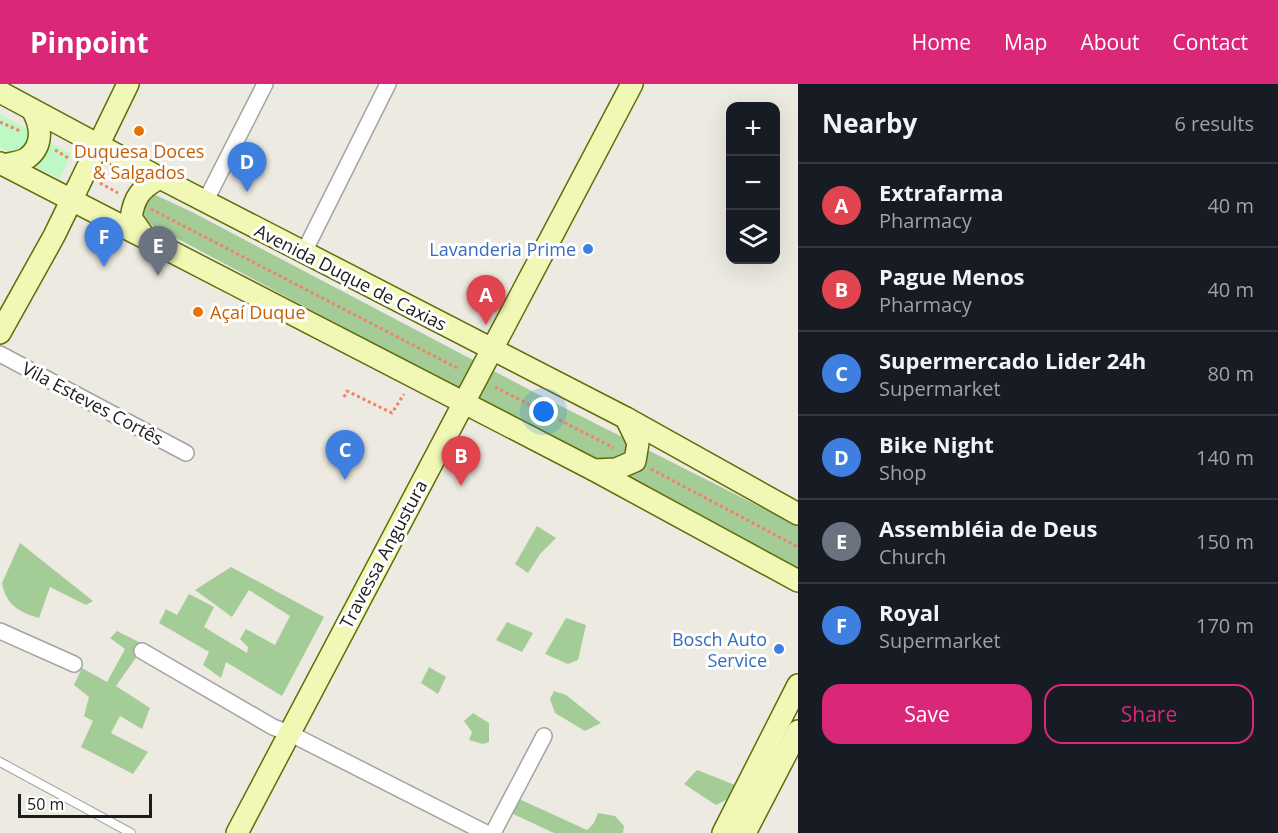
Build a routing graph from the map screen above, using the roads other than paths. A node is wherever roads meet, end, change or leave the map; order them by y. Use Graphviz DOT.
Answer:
graph roads {
  1 [pos="128,84"];
  2 [pos="265,84"];
  3 [pos="388,84"];
  4 [pos="632,84"];
  5 [pos="0,92"];
  6 [pos="33,111"];
  7 [pos="98,145"];
  8 [pos="2,164"];
  9 [pos="160,178"];
  10 [pos="72,199"];
  11 [pos="205,201"];
  12 [pos="144,236"];
  13 [pos="304,252"];
  14 [pos="0,333"];
  15 [pos="490,349"];
  16 [pos="0,354"];
  17 [pos="462,403"];
  18 [pos="627,418"];
  19 [pos="186,453"];
  20 [pos="594,470"];
  21 [pos="798,514"];
  22 [pos="798,581"];
  23 [pos="0,631"];
  24 [pos="142,651"];
  25 [pos="74,664"];
  26 [pos="798,685"];
  27 [pos="798,731"];
  28 [pos="289,733"];
  29 [pos="544,736"];
  30 [pos="0,762"];
  31 [pos="130,833"];
  32 [pos="237,833"];
  33 [pos="486,833"];
  34 [pos="493,833"];
  35 [pos="723,833"];
  36 [pos="745,833"];
  1 -- 7 [label="main road"];
  2 -- 11 [label="street"];
  3 -- 13 [label="street"];
  4 -- 15 [label="main road, Travessa Angustura"];
  5 -- 6 [label="main road, Avenida Duque de Caxias"];
  6 -- 7 [label="main road, Avenida Duque de Caxias"];
  6 -- 8 [label="main road"];
  7 -- 9 [label="main road, Avenida Duque de Caxias"];
  7 -- 10 [label="main road"];
  8 -- 10 [label="main road"];
  9 -- 11 [label="main road, Avenida Duque de Caxias"];
  9 -- 12 [label="main road"];
  10 -- 12 [label="main road"];
  10 -- 14 [label="main road"];
  11 -- 13 [label="main road, Avenida Duque de Caxias"];
  12 -- 17 [label="main road"];
  13 -- 15 [label="main road, Avenida Duque de Caxias"];
  15 -- 17 [label="main road, Travessa Angustura"];
  15 -- 18 [label="main road, Avenida Duque de Caxias"];
  16 -- 19 [label="street, Vila Esteves Cortês"];
  17 -- 20 [label="main road"];
  17 -- 28 [label="main road, Travessa Angustura"];
  18 -- 20 [label="main road"];
  18 -- 21 [label="main road, Avenida Duque de Caxias"];
  20 -- 22 [label="main road"];
  23 -- 25 [label="street"];
  24 -- 28 [label="street"];
  26 -- 35 [label="main road"];
  27 -- 36 [label="main road"];
  28 -- 32 [label="main road, Travessa Angustura"];
  28 -- 33 [label="street"];
  29 -- 34 [label="street"];
  30 -- 31 [label="lane"];
}
